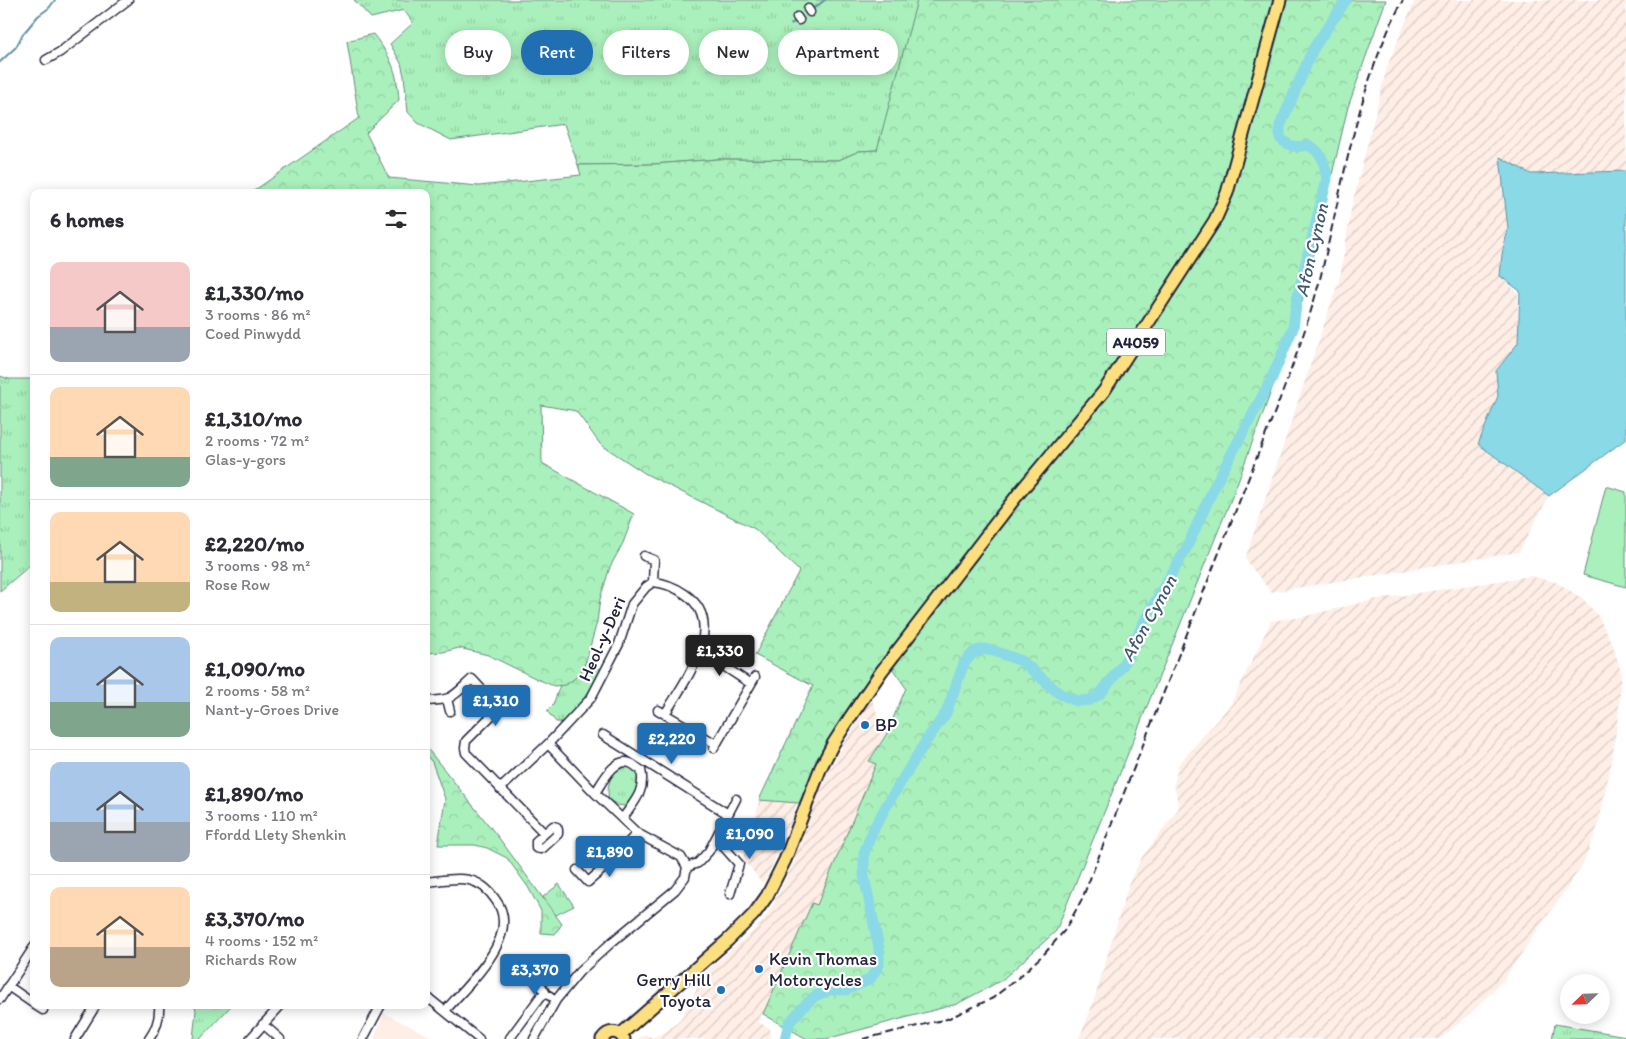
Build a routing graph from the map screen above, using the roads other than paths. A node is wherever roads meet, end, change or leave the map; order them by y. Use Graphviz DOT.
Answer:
graph roads {
  1 [pos="128,0"];
  2 [pos="1280,0"];
  3 [pos="46,60"];
  4 [pos="644,556"];
  5 [pos="653,582"];
  6 [pos="699,652"];
  7 [pos="447,699"];
  8 [pos="430,701"];
  9 [pos="658,710"];
  10 [pos="450,711"];
  11 [pos="665,714"];
  12 [pos="603,734"];
  13 [pos="548,744"];
  14 [pos="500,789"];
  15 [pos="595,793"];
  16 [pos="736,799"];
  17 [pos="728,814"];
  18 [pos="622,818"];
  19 [pos="544,833"];
  20 [pos="637,833"];
  21 [pos="716,838"];
  22 [pos="687,867"];
  23 [pos="577,870"];
  24 [pos="430,882"];
  25 [pos="730,894"];
  26 [pos="30,953"];
  27 [pos="527,973"];
  28 [pos="8,986"];
  29 [pos="546,994"];
  30 [pos="0,998"];
  31 [pos="430,999"];
  32 [pos="556,1000"];
  33 [pos="30,1002"];
  34 [pos="94,1009"];
  35 [pos="159,1009"];
  36 [pos="277,1009"];
  37 [pos="379,1009"];
  38 [pos="445,1011"];
  39 [pos="264,1024"];
  40 [pos="623,1037"];
  41 [pos="510,1038"];
  42 [pos="75,1039"];
  43 [pos="150,1039"];
  44 [pos="250,1039"];
  45 [pos="280,1039"];
  46 [pos="364,1039"];
  47 [pos="479,1039"];
  48 [pos="534,1039"];
  49 [pos="602,1039"];
  1 -- 3 [label="street"];
  2 -- 40 [label="main road, A4059"];
  4 -- 5 [label="street"];
  5 -- 6 [label="street"];
  5 -- 13 [label="street, Heol-y-Deri"];
  6 -- 11 [label="street"];
  6 -- 11 [label="street"];
  7 -- 8 [label="street"];
  7 -- 10 [label="street"];
  7 -- 14 [label="street"];
  9 -- 11 [label="street"];
  12 -- 17 [label="street"];
  13 -- 14 [label="street, Heol-y-Deri"];
  13 -- 15 [label="street"];
  14 -- 19 [label="street"];
  15 -- 18 [label="street"];
  15 -- 18 [label="street"];
  16 -- 17 [label="street"];
  17 -- 21 [label="street"];
  18 -- 20 [label="street"];
  20 -- 22 [label="street"];
  20 -- 23 [label="street"];
  21 -- 22 [label="street"];
  21 -- 25 [label="street"];
  22 -- 32 [label="street"];
  24 -- 38 [label="street"];
  26 -- 28 [label="street"];
  27 -- 29 [label="street"];
  28 -- 30 [label="street"];
  28 -- 33 [label="street"];
  29 -- 32 [label="street"];
  29 -- 41 [label="street"];
  31 -- 38 [label="street"];
  32 -- 48 [label="street"];
  34 -- 42 [label="street"];
  35 -- 43 [label="street"];
  36 -- 39 [label="street"];
  37 -- 46 [label="street"];
  38 -- 47 [label="street"];
  39 -- 44 [label="street"];
  39 -- 45 [label="street"];
  40 -- 49 [label="main road"];
}
